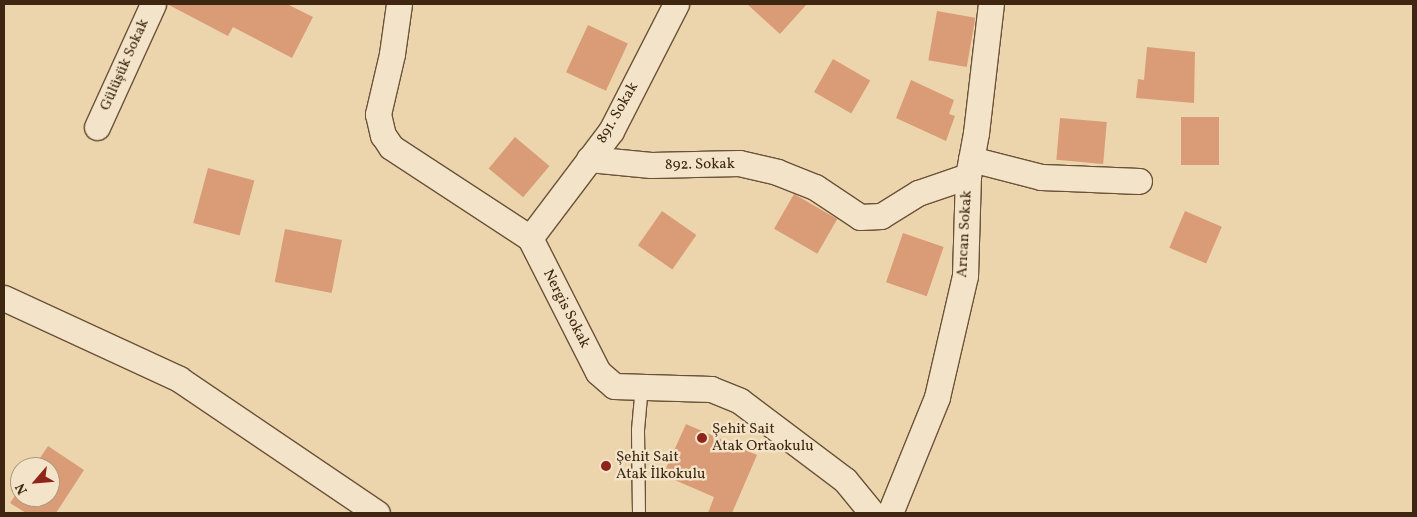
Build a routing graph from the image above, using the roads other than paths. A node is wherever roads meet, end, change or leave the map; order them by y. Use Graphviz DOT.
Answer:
graph roads {
  1 [pos="153,4"];
  2 [pos="399,4"];
  3 [pos="676,4"];
  4 [pos="991,4"];
  5 [pos="97,127"];
  6 [pos="589,159"];
  7 [pos="969,167"];
  8 [pos="1139,181"];
  9 [pos="530,238"];
  10 [pos="4,298"];
  11 [pos="642,384"];
  12 [pos="377,513"];
  13 [pos="640,513"];
  14 [pos="872,513"];
  15 [pos="890,513"];
  1 -- 5 [label="street, Gülüşük Sokak"];
  2 -- 9 [label="street, Nergis Sokak"];
  3 -- 6 [label="street, 891. Sokak"];
  4 -- 7 [label="street, Arıcan Sokak"];
  6 -- 7 [label="street, 892. Sokak"];
  6 -- 9 [label="street, 891. Sokak"];
  7 -- 8 [label="street"];
  7 -- 15 [label="street, Arıcan Sokak"];
  9 -- 11 [label="street, Nergis Sokak"];
  10 -- 12 [label="street"];
  11 -- 13 [label="lane"];
  11 -- 14 [label="street, Nergis Sokak"];
}
